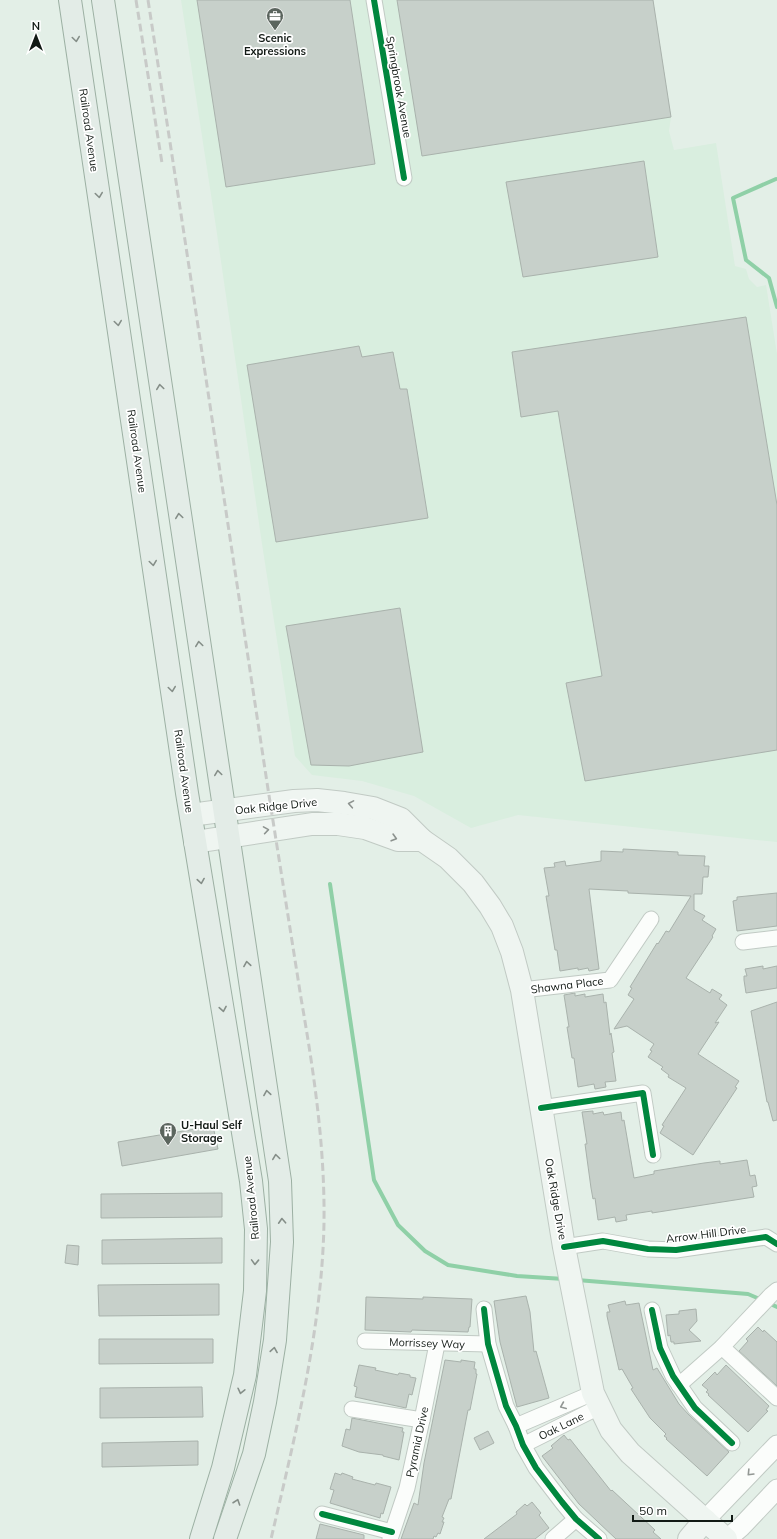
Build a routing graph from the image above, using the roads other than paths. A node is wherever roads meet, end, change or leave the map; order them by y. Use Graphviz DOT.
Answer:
graph roads {
  1 [pos="70,0"];
  2 [pos="103,0"];
  3 [pos="374,0"];
  4 [pos="404,178"];
  5 [pos="224,812"];
  6 [pos="191,816"];
  7 [pos="228,836"];
  8 [pos="422,840"];
  9 [pos="195,842"];
  10 [pos="652,919"];
  11 [pos="777,938"];
  12 [pos="743,942"];
  13 [pos="522,990"];
  14 [pos="540,1108"];
  15 [pos="653,1154"];
  16 [pos="777,1244"];
  17 [pos="564,1247"];
  18 [pos="774,1293"];
  19 [pos="484,1308"];
  20 [pos="652,1310"];
  21 [pos="365,1341"];
  22 [pos="437,1344"];
  23 [pos="488,1344"];
  24 [pos="722,1348"];
  25 [pos="679,1385"];
  26 [pos="777,1398"];
  27 [pos="596,1400"];
  28 [pos="352,1408"];
  29 [pos="422,1420"];
  30 [pos="516,1426"];
  31 [pos="732,1443"];
  32 [pos="523,1445"];
  33 [pos="777,1445"];
  34 [pos="777,1489"];
  35 [pos="322,1514"];
  36 [pos="576,1519"];
  37 [pos="705,1520"];
  38 [pos="391,1536"];
  39 [pos="201,1539"];
  40 [pos="225,1539"];
  41 [pos="553,1539"];
  42 [pos="599,1539"];
  43 [pos="689,1539"];
  44 [pos="727,1539"];
  1 -- 6 [label="main road, Railroad Avenue, one-way"];
  5 -- 2 [label="main road, one-way"];
  3 -- 4 [label="street, Springbrook Avenue"];
  5 -- 6 [label="main road, Oak Ridge Drive"];
  5 -- 7 [label="main road"];
  8 -- 5 [label="main road, Oak Ridge Drive, one-way"];
  6 -- 9 [label="main road, Railroad Avenue"];
  7 -- 8 [label="main road, Oak Ridge Drive, one-way"];
  7 -- 9 [label="main road, Oak Ridge Drive"];
  40 -- 7 [label="main road, one-way"];
  8 -- 13 [label="main road, Oak Ridge Drive"];
  9 -- 39 [label="main road, Railroad Avenue, one-way"];
  10 -- 13 [label="street, Shawna Place"];
  11 -- 12 [label="street"];
  13 -- 14 [label="main road, Oak Ridge Drive"];
  14 -- 15 [label="street"];
  14 -- 17 [label="main road, Oak Ridge Drive"];
  16 -- 17 [label="street, Arrow Hill Drive"];
  17 -- 27 [label="main road, Oak Ridge Drive"];
  18 -- 24 [label="street"];
  19 -- 23 [label="street"];
  20 -- 25 [label="street"];
  21 -- 22 [label="street, Morrissey Way"];
  22 -- 23 [label="street, Morrissey Way"];
  22 -- 29 [label="street, Pyramid Drive"];
  23 -- 30 [label="street"];
  24 -- 25 [label="street"];
  24 -- 26 [label="street"];
  25 -- 31 [label="street"];
  27 -- 30 [label="street, Oak Lane, one-way"];
  27 -- 32 [label="street, Oak Lane"];
  27 -- 37 [label="main road, Oak Ridge Drive"];
  28 -- 29 [label="street"];
  29 -- 38 [label="street, Pyramid Drive"];
  30 -- 32 [label="street"];
  32 -- 36 [label="street"];
  33 -- 37 [label="street, one-way"];
  34 -- 44 [label="street"];
  35 -- 38 [label="street"];
  36 -- 41 [label="street"];
  36 -- 42 [label="street"];
  37 -- 43 [label="main road"];
  37 -- 44 [label="main road, Oak Ridge Drive"];
}
